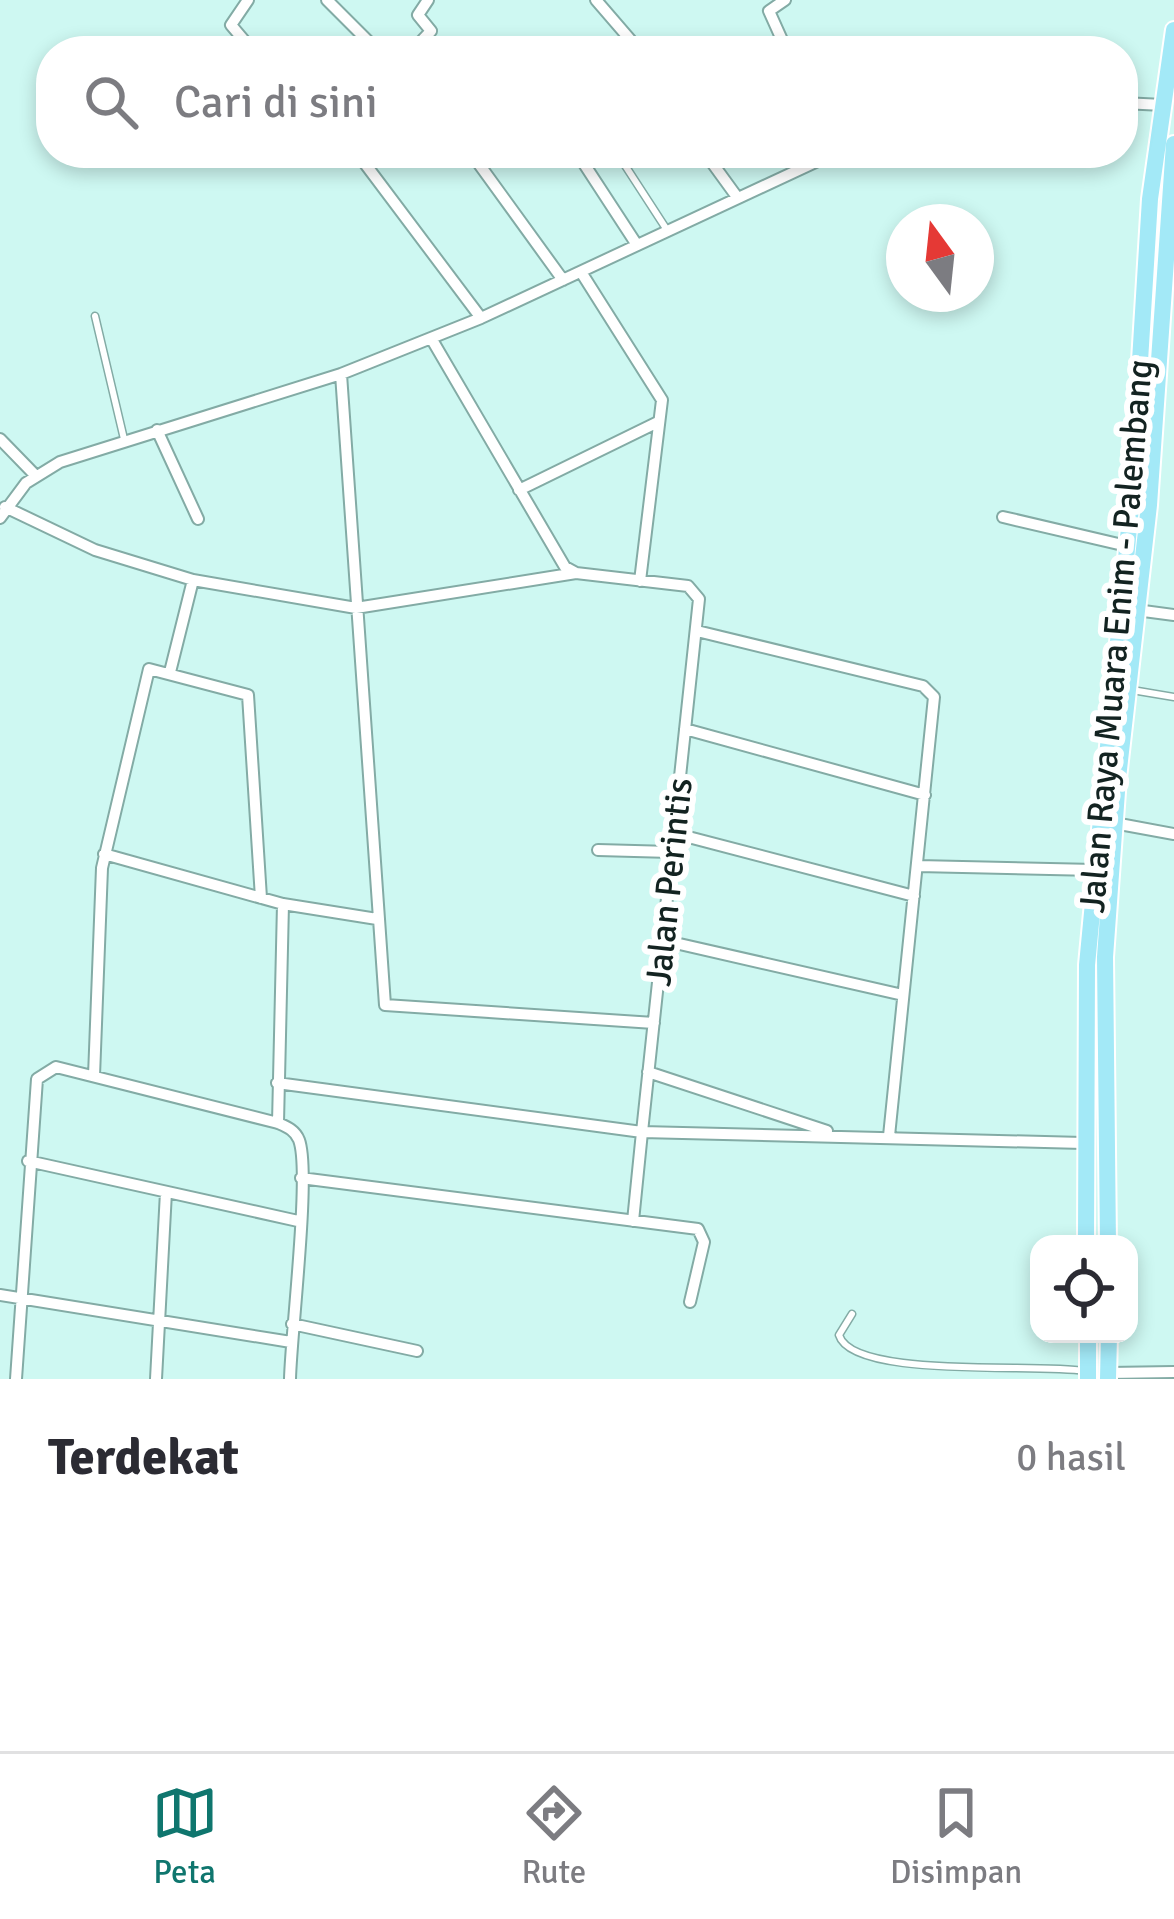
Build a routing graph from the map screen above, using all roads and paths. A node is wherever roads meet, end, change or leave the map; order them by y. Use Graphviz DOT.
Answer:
graph roads {
  1 [pos="248,0"];
  2 [pos="327,0"];
  3 [pos="428,0"];
  4 [pos="596,0"];
  5 [pos="785,0"];
  6 [pos="1174,30"];
  7 [pos="239,36"];
  8 [pos="363,36"];
  9 [pos="426,36"];
  10 [pos="627,36"];
  11 [pos="781,36"];
  12 [pos="1138,104"];
  13 [pos="1163,105"];
  14 [pos="1174,144"];
  15 [pos="368,168"];
  16 [pos="482,168"];
  17 [pos="587,168"];
  18 [pos="627,168"];
  19 [pos="716,168"];
  20 [pos="802,168"];
  21 [pos="737,197"];
  22 [pos="667,230"];
  23 [pos="637,245"];
  24 [pos="581,272"];
  25 [pos="563,280"];
  26 [pos="1167,290"];
  27 [pos="94,316"];
  28 [pos="481,318"];
  29 [pos="430,338"];
  30 [pos="1166,359"];
  31 [pos="341,374"];
  32 [pos="658,422"];
  33 [pos="157,430"];
  34 [pos="0,439"];
  35 [pos="124,440"];
  36 [pos="34,475"];
  37 [pos="519,490"];
  38 [pos="3,513"];
  39 [pos="1003,517"];
  40 [pos="198,519"];
  41 [pos="1126,546"];
  42 [pos="576,573"];
  43 [pos="194,580"];
  44 [pos="640,580"];
  45 [pos="356,608"];
  46 [pos="1119,608"];
  47 [pos="1138,610"];
  48 [pos="1174,615"];
  49 [pos="697,631"];
  50 [pos="170,672"];
  51 [pos="1129,689"];
  52 [pos="1174,697"];
  53 [pos="685,729"];
  54 [pos="925,795"];
  55 [pos="1114,823"];
  56 [pos="673,833"];
  57 [pos="1174,834"];
  58 [pos="598,850"];
  59 [pos="671,852"];
  60 [pos="104,854"];
  61 [pos="918,866"];
  62 [pos="1095,870"];
  63 [pos="914,896"];
  64 [pos="261,898"];
  65 [pos="283,904"];
  66 [pos="377,920"];
  67 [pos="662,940"];
  68 [pos="903,995"];
  69 [pos="654,1023"];
  70 [pos="647,1072"];
  71 [pos="94,1076"];
  72 [pos="278,1083"];
  73 [pos="278,1123"];
  74 [pos="642,1132"];
  75 [pos="841,1136"];
  76 [pos="889,1136"];
  77 [pos="1083,1143"];
  78 [pos="28,1161"];
  79 [pos="1107,1177"];
  80 [pos="301,1178"];
  81 [pos="1084,1180"];
  82 [pos="166,1192"];
  83 [pos="298,1221"];
  84 [pos="634,1221"];
  85 [pos="1086,1235"];
  86 [pos="1108,1235"];
  87 [pos="0,1295"];
  88 [pos="18,1298"];
  89 [pos="690,1302"];
  90 [pos="852,1314"];
  91 [pos="157,1321"];
  92 [pos="292,1324"];
  93 [pos="291,1342"];
  94 [pos="1088,1343"];
  95 [pos="1108,1343"];
  96 [pos="417,1351"];
  97 [pos="1174,1372"];
  98 [pos="1088,1375"];
  99 [pos="1108,1376"];
  100 [pos="16,1379"];
  101 [pos="157,1379"];
  102 [pos="290,1379"];
  1 -- 7 [label="street"];
  2 -- 8 [label="street"];
  3 -- 9 [label="street"];
  4 -- 10 [label="street"];
  5 -- 11 [label="street"];
  6 -- 13 [label="main road, Jalan Raya Muara Enim - Palembang"];
  12 -- 13 [label="street"];
  13 -- 41 [label="main road, Jalan Raya Muara Enim - Palembang"];
  14 -- 26 [label="main road, Jalan Raya Muara Enim - Palembang"];
  15 -- 28 [label="street"];
  16 -- 25 [label="street"];
  17 -- 23 [label="street"];
  18 -- 22 [label="lane"];
  19 -- 21 [label="street"];
  20 -- 21 [label="street"];
  21 -- 22 [label="street"];
  22 -- 23 [label="street"];
  23 -- 24 [label="street"];
  24 -- 25 [label="street"];
  24 -- 32 [label="street"];
  25 -- 28 [label="street"];
  26 -- 30 [label="main road, Jalan Raya Muara Enim - Palembang"];
  27 -- 35 [label="lane"];
  28 -- 29 [label="street"];
  29 -- 31 [label="street"];
  29 -- 37 [label="street"];
  30 -- 47 [label="main road, Jalan Raya Muara Enim - Palembang"];
  31 -- 33 [label="street"];
  31 -- 45 [label="street"];
  32 -- 37 [label="street"];
  32 -- 44 [label="street"];
  33 -- 35 [label="street"];
  33 -- 40 [label="street"];
  34 -- 36 [label="street"];
  35 -- 36 [label="street"];
  36 -- 38 [label="street"];
  37 -- 42 [label="street"];
  38 -- 43 [label="street"];
  39 -- 41 [label="street"];
  41 -- 46 [label="main road, Jalan Raya Muara Enim - Palembang"];
  42 -- 44 [label="street"];
  42 -- 45 [label="street"];
  43 -- 45 [label="street"];
  43 -- 50 [label="street"];
  44 -- 49 [label="street"];
  45 -- 66 [label="street"];
  46 -- 47 [label="street"];
  46 -- 62 [label="main road, Jalan Raya Muara Enim - Palembang"];
  47 -- 48 [label="street"];
  47 -- 51 [label="main road, Jalan Raya Muara Enim - Palembang"];
  49 -- 53 [label="street, Jalan Perintis"];
  49 -- 54 [label="street"];
  50 -- 60 [label="street"];
  50 -- 64 [label="street"];
  51 -- 52 [label="lane"];
  51 -- 55 [label="main road, Jalan Raya Muara Enim - Palembang"];
  53 -- 54 [label="street"];
  53 -- 56 [label="street, Jalan Perintis"];
  54 -- 61 [label="street"];
  55 -- 57 [label="street"];
  55 -- 79 [label="main road, Jalan Raya Muara Enim - Palembang"];
  56 -- 59 [label="street, Jalan Perintis"];
  56 -- 63 [label="street"];
  58 -- 59 [label="street"];
  59 -- 67 [label="street, Jalan Perintis"];
  60 -- 64 [label="street"];
  60 -- 71 [label="street"];
  61 -- 62 [label="street"];
  61 -- 63 [label="street"];
  62 -- 77 [label="main road, Jalan Raya Muara Enim - Palembang"];
  63 -- 68 [label="street"];
  64 -- 65 [label="street"];
  65 -- 66 [label="street"];
  65 -- 72 [label="street"];
  66 -- 69 [label="street"];
  67 -- 68 [label="street"];
  67 -- 69 [label="street, Jalan Perintis"];
  68 -- 76 [label="street"];
  69 -- 70 [label="street, Jalan Perintis"];
  70 -- 74 [label="street, Jalan Perintis"];
  70 -- 75 [label="street"];
  71 -- 73 [label="street"];
  71 -- 78 [label="street"];
  72 -- 73 [label="street"];
  72 -- 74 [label="street"];
  73 -- 80 [label="street"];
  74 -- 75 [label="street"];
  74 -- 84 [label="street, Jalan Perintis"];
  75 -- 76 [label="street"];
  76 -- 77 [label="street"];
  77 -- 81 [label="main road, Jalan Raya Muara Enim - Palembang"];
  78 -- 82 [label="street"];
  78 -- 88 [label="street"];
  79 -- 81 [label="main road"];
  79 -- 86 [label="main road, Jalan Raya Muara Enim - Palembang"];
  80 -- 83 [label="street"];
  80 -- 84 [label="street"];
  81 -- 85 [label="main road, Jalan Raya Muara Enim - Palembang"];
  82 -- 83 [label="street"];
  82 -- 91 [label="street"];
  83 -- 92 [label="street"];
  84 -- 89 [label="street"];
  87 -- 88 [label="street"];
  88 -- 91 [label="street"];
  88 -- 100 [label="street"];
  90 -- 98 [label="lane"];
  91 -- 93 [label="street"];
  91 -- 101 [label="street"];
  92 -- 93 [label="street"];
  92 -- 96 [label="street"];
  93 -- 102 [label="street"];
  94 -- 98 [label="main road"];
  95 -- 99 [label="main road"];
  97 -- 99 [label="street"];
}
